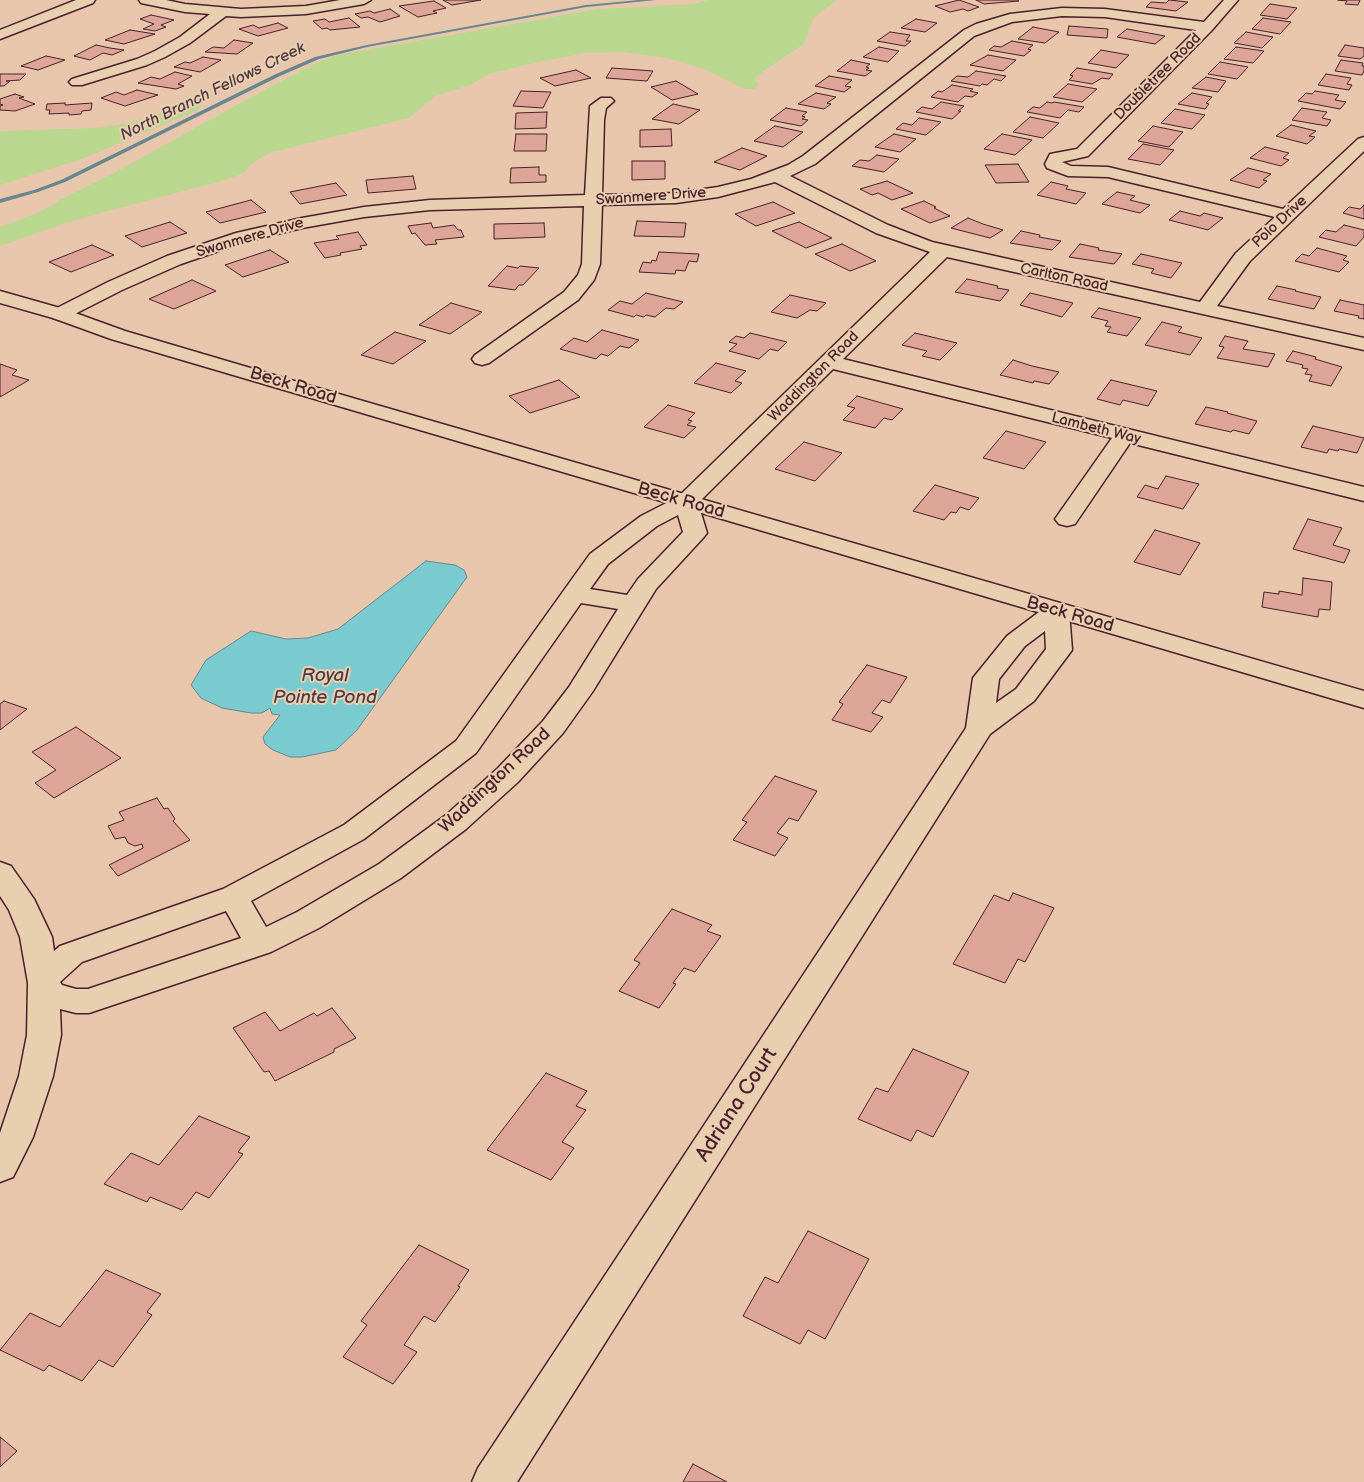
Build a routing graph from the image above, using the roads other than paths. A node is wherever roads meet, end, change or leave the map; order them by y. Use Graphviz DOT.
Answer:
graph roads {
  1 [pos="88,0"];
  2 [pos="146,0"];
  3 [pos="364,0"];
  4 [pos="1232,0"];
  5 [pos="222,12"];
  6 [pos="1207,27"];
  7 [pos="0,35"];
  8 [pos="77,82"];
  9 [pos="606,101"];
  10 [pos="1364,142"];
  11 [pos="1082,153"];
  12 [pos="1108,172"];
  13 [pos="776,176"];
  14 [pos="592,201"];
  15 [pos="1287,215"];
  16 [pos="942,251"];
  17 [pos="0,297"];
  18 [pos="1205,309"];
  19 [pos="60,314"];
  20 [pos="1364,344"];
  21 [pos="482,360"];
  22 [pos="829,362"];
  23 [pos="1124,436"];
  24 [pos="1364,494"];
  25 [pos="686,502"];
  26 [pos="1067,519"];
  27 [pos="573,594"];
  28 [pos="634,604"];
  29 [pos="1056,611"];
  30 [pos="1364,700"];
  31 [pos="980,728"];
  32 [pos="0,873"];
  33 [pos="234,897"];
  34 [pos="36,937"];
  35 [pos="260,944"];
  36 [pos="84,948"];
  37 [pos="44,983"];
  38 [pos="89,1001"];
  39 [pos="44,1035"];
  40 [pos="0,1167"];
  41 [pos="494,1482"];
  1 -- 7 [label="street"];
  2 -- 5 [label="street"];
  3 -- 5 [label="street"];
  4 -- 6 [label="street, Doubletree Road"];
  5 -- 8 [label="street"];
  6 -- 11 [label="street, Doubletree Road"];
  6 -- 13 [label="street, Swanmere Drive"];
  9 -- 14 [label="street"];
  10 -- 15 [label="street, Polo Drive"];
  11 -- 12 [label="street"];
  11 -- 12 [label="street"];
  12 -- 15 [label="street"];
  13 -- 14 [label="street, Swanmere Drive"];
  13 -- 16 [label="street, Carlton Road"];
  14 -- 19 [label="street, Swanmere Drive"];
  14 -- 21 [label="street"];
  15 -- 18 [label="street, Polo Drive"];
  16 -- 18 [label="street, Carlton Road"];
  16 -- 22 [label="street, Waddington Road"];
  17 -- 19 [label="street, Beck Road"];
  18 -- 20 [label="street, Carlton Road"];
  19 -- 25 [label="street, Beck Road"];
  22 -- 23 [label="street, Lambeth Way"];
  22 -- 25 [label="street, Waddington Road"];
  23 -- 24 [label="street, Lambeth Way"];
  23 -- 26 [label="street"];
  25 -- 27 [label="street, Waddington Road"];
  25 -- 28 [label="street, Waddington Road"];
  25 -- 29 [label="street, Beck Road"];
  27 -- 28 [label="street"];
  27 -- 33 [label="street, Waddington Road"];
  28 -- 35 [label="street, Waddington Road"];
  29 -- 30 [label="street, Beck Road"];
  29 -- 31 [label="street, Adriana Court"];
  29 -- 31 [label="street, Adriana Court"];
  31 -- 41 [label="street, Adriana Court"];
  32 -- 34 [label="street"];
  33 -- 35 [label="street"];
  33 -- 36 [label="street, Waddington Road"];
  34 -- 36 [label="street"];
  34 -- 37 [label="street"];
  35 -- 38 [label="street, Waddington Road"];
  36 -- 37 [label="street, Waddington Road"];
  37 -- 38 [label="street, Waddington Road"];
  37 -- 39 [label="street"];
  38 -- 39 [label="street"];
  39 -- 40 [label="street"];
}
